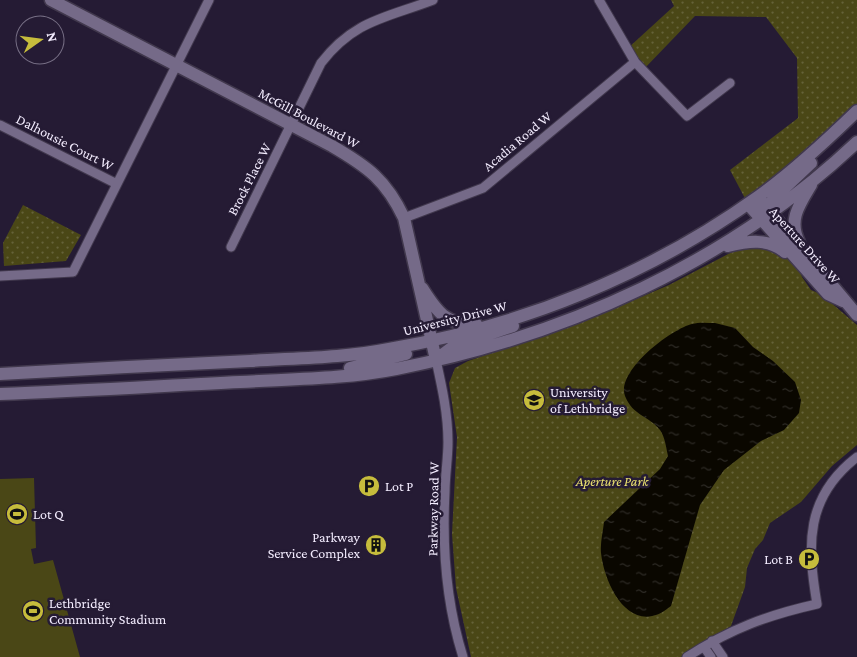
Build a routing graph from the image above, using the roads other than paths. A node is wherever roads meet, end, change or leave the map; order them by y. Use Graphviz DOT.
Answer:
graph roads {
  1 [pos="51,0"];
  2 [pos="209,0"];
  3 [pos="433,0"];
  4 [pos="599,0"];
  5 [pos="634,62"];
  6 [pos="177,67"];
  7 [pos="730,83"];
  8 [pos="857,111"];
  9 [pos="0,125"];
  10 [pos="292,125"];
  11 [pos="857,142"];
  12 [pos="814,179"];
  13 [pos="117,184"];
  14 [pos="753,200"];
  15 [pos="766,214"];
  16 [pos="404,218"];
  17 [pos="231,247"];
  18 [pos="718,248"];
  19 [pos="802,258"];
  20 [pos="0,276"];
  21 [pos="416,278"];
  22 [pos="564,301"];
  23 [pos="857,316"];
  24 [pos="493,324"];
  25 [pos="431,341"];
  26 [pos="436,360"];
  27 [pos="0,374"];
  28 [pos="330,376"];
  29 [pos="0,394"];
  30 [pos="857,457"];
  31 [pos="712,641"];
  32 [pos="704,647"];
  33 [pos="463,657"];
  34 [pos="687,657"];
  35 [pos="711,657"];
  36 [pos="723,657"];
  1 -- 6 [label="main road, McGill Boulevard W"];
  2 -- 6 [label="street, Dalhousie Court W"];
  3 -- 10 [label="street, Brock Place W"];
  4 -- 5 [label="street"];
  5 -- 7 [label="street"];
  5 -- 16 [label="street, Acadia Road W"];
  6 -- 10 [label="main road, McGill Boulevard W"];
  6 -- 13 [label="street, Dalhousie Court W"];
  8 -- 14 [label="main road, University Drive W"];
  8 -- 15 [label="main road"];
  9 -- 13 [label="street, Dalhousie Court W"];
  10 -- 16 [label="main road, McGill Boulevard W"];
  10 -- 17 [label="street, Brock Place W"];
  11 -- 12 [label="main road"];
  12 -- 15 [label="main road"];
  12 -- 19 [label="main road"];
  13 -- 20 [label="street, Dalhousie Court W"];
  14 -- 15 [label="main road, Aperture Drive W"];
  14 -- 22 [label="main road, University Drive W"];
  15 -- 18 [label="main road"];
  15 -- 19 [label="main road, Aperture Drive W"];
  16 -- 21 [label="main road, McGill Boulevard W"];
  18 -- 19 [label="main road"];
  18 -- 26 [label="main road"];
  19 -- 23 [label="main road, Aperture Drive W"];
  21 -- 24 [label="main road"];
  21 -- 25 [label="main road, McGill Boulevard W"];
  22 -- 24 [label="main road, University Drive W"];
  22 -- 26 [label="main road"];
  24 -- 25 [label="main road, University Drive W"];
  25 -- 26 [label="main road, McGill Boulevard W"];
  25 -- 27 [label="main road, University Drive W"];
  25 -- 28 [label="main road"];
  26 -- 28 [label="main road"];
  26 -- 33 [label="street, Parkway Road W"];
  28 -- 29 [label="main road"];
  30 -- 31 [label="street"];
  31 -- 32 [label="street"];
  31 -- 36 [label="street"];
  32 -- 34 [label="street"];
  32 -- 35 [label="street"];
}
